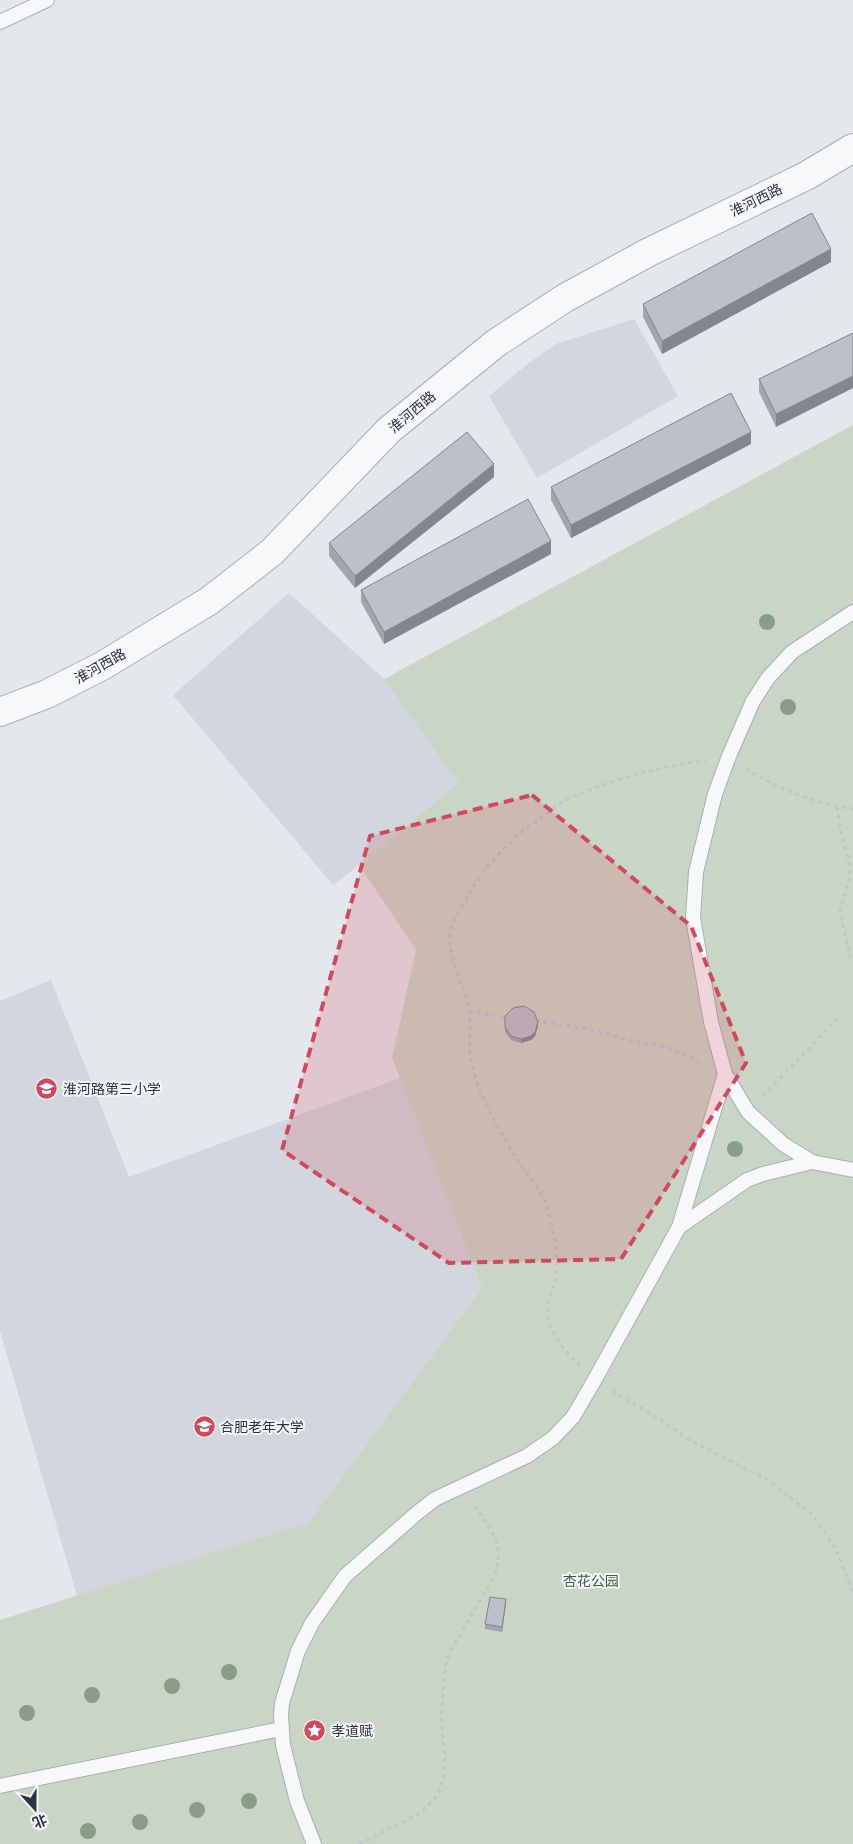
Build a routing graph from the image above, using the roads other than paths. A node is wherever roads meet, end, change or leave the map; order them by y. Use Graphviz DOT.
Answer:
graph roads {
  1 [pos="47,0"];
  2 [pos="0,22"];
  3 [pos="853,148"];
  4 [pos="853,612"];
  5 [pos="0,712"];
  6 [pos="725,1074"];
  7 [pos="812,1162"];
  8 [pos="853,1170"];
  9 [pos="679,1227"];
  10 [pos="282,1729"];
  11 [pos="0,1786"];
  12 [pos="314,1844"];
  1 -- 2 [label="lane"];
  3 -- 5 [label="street, 淮河西路"];
  4 -- 6 [label="lane"];
  6 -- 7 [label="lane"];
  6 -- 9 [label="lane"];
  7 -- 8 [label="lane"];
  7 -- 9 [label="lane"];
  9 -- 10 [label="lane"];
  10 -- 11 [label="lane"];
  10 -- 12 [label="lane"];
}
